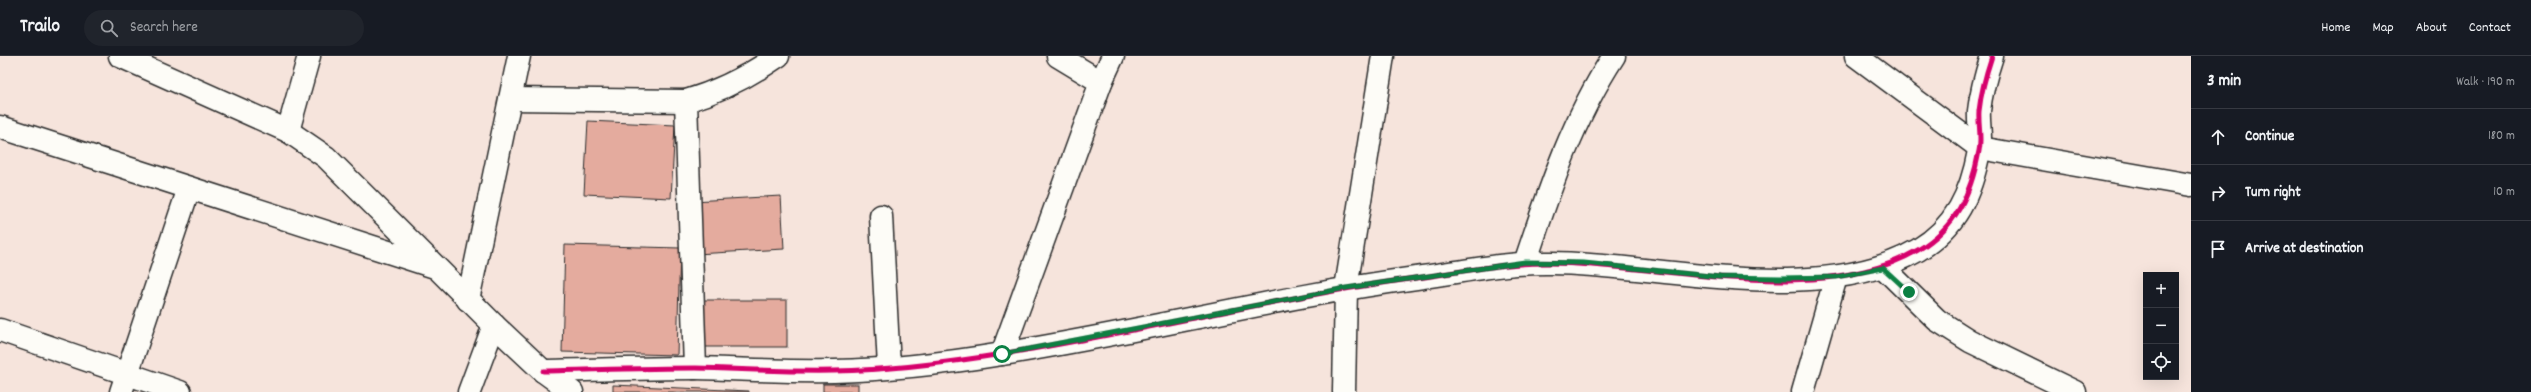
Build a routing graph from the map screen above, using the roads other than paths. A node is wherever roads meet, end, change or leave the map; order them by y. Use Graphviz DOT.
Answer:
graph roads {
  1 [pos="120,56"];
  2 [pos="308,56"];
  3 [pos="519,56"];
  4 [pos="778,56"];
  5 [pos="1058,56"];
  6 [pos="1113,56"];
  7 [pos="1383,56"];
  8 [pos="1614,56"];
  9 [pos="1856,56"];
  10 [pos="1992,56"];
  11 [pos="1101,82"];
  12 [pos="510,99"];
  13 [pos="686,101"];
  14 [pos="0,127"];
  15 [pos="288,131"];
  16 [pos="1980,148"];
  17 [pos="2191,185"];
  18 [pos="189,188"];
  19 [pos="881,216"];
  20 [pos="1525,262"];
  21 [pos="438,268"];
  22 [pos="1883,268"];
  23 [pos="1836,277"];
  24 [pos="1346,288"];
  25 [pos="468,300"];
  26 [pos="494,325"];
  27 [pos="0,330"];
  28 [pos="1002,354"];
  29 [pos="889,367"];
  30 [pos="695,368"];
  31 [pos="543,371"];
  32 [pos="124,383"];
  33 [pos="180,392"];
  34 [pos="469,392"];
  35 [pos="572,392"];
  36 [pos="1344,392"];
  37 [pos="1803,392"];
  38 [pos="2075,392"];
  1 -- 15 [label="street"];
  2 -- 15 [label="street"];
  3 -- 12 [label="street"];
  4 -- 13 [label="street"];
  5 -- 11 [label="street"];
  6 -- 11 [label="street"];
  7 -- 24 [label="street"];
  8 -- 20 [label="street"];
  9 -- 16 [label="street"];
  10 -- 16 [label="street"];
  11 -- 28 [label="street"];
  12 -- 13 [label="street"];
  12 -- 25 [label="street"];
  13 -- 30 [label="street"];
  14 -- 18 [label="street"];
  15 -- 21 [label="street"];
  16 -- 17 [label="street"];
  16 -- 22 [label="street"];
  18 -- 21 [label="street"];
  18 -- 32 [label="street"];
  19 -- 29 [label="street"];
  20 -- 23 [label="street"];
  20 -- 24 [label="street"];
  21 -- 25 [label="street"];
  22 -- 23 [label="street"];
  22 -- 38 [label="street"];
  23 -- 37 [label="street"];
  24 -- 28 [label="street"];
  24 -- 36 [label="street"];
  25 -- 26 [label="street"];
  26 -- 31 [label="street"];
  26 -- 34 [label="street"];
  27 -- 32 [label="street"];
  28 -- 29 [label="street"];
  29 -- 30 [label="street"];
  30 -- 31 [label="street"];
  31 -- 35 [label="street"];
  32 -- 33 [label="street"];
}
